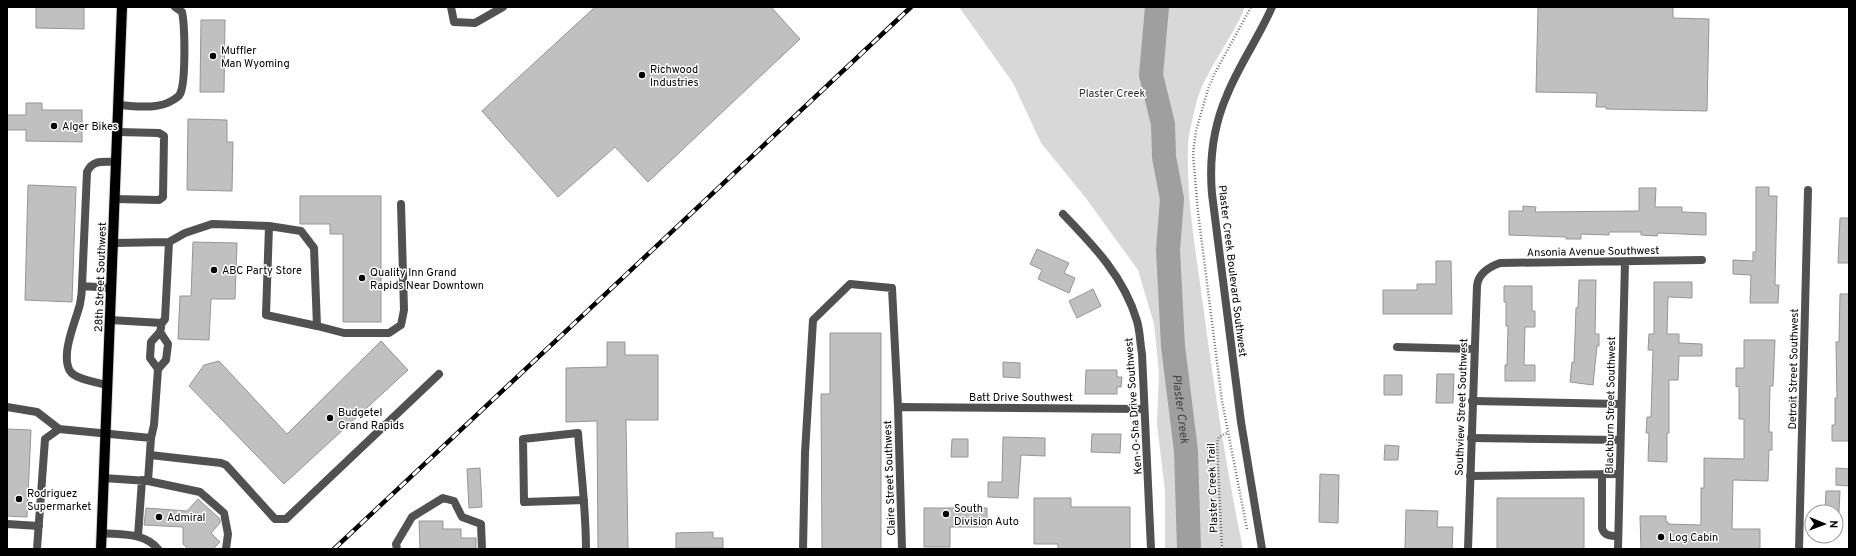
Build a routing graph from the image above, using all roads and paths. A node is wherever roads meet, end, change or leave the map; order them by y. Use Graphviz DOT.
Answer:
graph roads {
  1 [pos="122,7"];
  2 [pos="175,7"];
  3 [pos="451,7"];
  4 [pos="503,7"];
  5 [pos="1272,7"];
  6 [pos="119,105"];
  7 [pos="118,132"];
  8 [pos="117,162"];
  9 [pos="1808,190"];
  10 [pos="115,199"];
  11 [pos="401,204"];
  12 [pos="1063,214"];
  13 [pos="269,226"];
  14 [pos="169,242"];
  15 [pos="114,243"];
  16 [pos="1702,260"];
  17 [pos="1625,262"];
  18 [pos="1486,270"];
  19 [pos="82,286"];
  20 [pos="112,288"];
  21 [pos="110,320"];
  22 [pos="162,323"];
  23 [pos="317,326"];
  24 [pos="160,332"];
  25 [pos="1397,347"];
  26 [pos="1474,349"];
  27 [pos="158,369"];
  28 [pos="439,374"];
  29 [pos="107,385"];
  30 [pos="1472,401"];
  31 [pos="1620,404"];
  32 [pos="7,407"];
  33 [pos="898,407"];
  34 [pos="1144,408"];
  35 [pos="59,429"];
  36 [pos="105,433"];
  37 [pos="1227,433"];
  38 [pos="151,438"];
  39 [pos="1471,438"];
  40 [pos="1620,440"];
  41 [pos="150,455"];
  42 [pos="1602,474"];
  43 [pos="1619,474"];
  44 [pos="1470,476"];
  45 [pos="103,478"];
  46 [pos="145,481"];
  47 [pos="584,500"];
  48 [pos="7,524"];
  49 [pos="39,526"];
  50 [pos="101,533"];
  51 [pos="138,536"];
  52 [pos="1618,536"];
  53 [pos="38,549"];
  54 [pos="101,549"];
  55 [pos="158,549"];
  56 [pos="226,549"];
  57 [pos="396,549"];
  58 [pos="482,549"];
  59 [pos="586,549"];
  60 [pos="803,549"];
  61 [pos="902,549"];
  62 [pos="1151,549"];
  63 [pos="1222,549"];
  64 [pos="1262,549"];
  65 [pos="1468,549"];
  66 [pos="1618,549"];
  67 [pos="1799,549"];
  1 -- 6 [label="main road, 28th Street Southwest"];
  2 -- 6 [label="street"];
  3 -- 4 [label="street"];
  5 -- 64 [label="street, Plaster Creek Boulevard Southwest"];
  6 -- 7 [label="main road, 28th Street Southwest"];
  7 -- 8 [label="main road, 28th Street Southwest"];
  7 -- 10 [label="street"];
  8 -- 10 [label="main road, 28th Street Southwest"];
  8 -- 19 [label="street"];
  9 -- 67 [label="street, Detroit Street Southwest"];
  10 -- 15 [label="main road, 28th Street Southwest"];
  11 -- 23 [label="street"];
  12 -- 34 [label="street, Ken-O-Sha Drive Southwest"];
  13 -- 14 [label="street"];
  13 -- 23 [label="street"];
  13 -- 23 [label="street"];
  14 -- 15 [label="street"];
  14 -- 22 [label="street"];
  15 -- 20 [label="main road, 28th Street Southwest"];
  16 -- 17 [label="street, Ansonia Avenue Southwest"];
  17 -- 18 [label="street, Ansonia Avenue Southwest"];
  17 -- 31 [label="street, Blackburn Street Southwest"];
  18 -- 26 [label="street, Southview Street Southwest"];
  19 -- 20 [label="street"];
  19 -- 29 [label="street"];
  20 -- 21 [label="main road, 28th Street Southwest"];
  21 -- 22 [label="street"];
  21 -- 29 [label="main road, 28th Street Southwest"];
  22 -- 24 [label="street"];
  24 -- 27 [label="street"];
  24 -- 27 [label="street"];
  25 -- 26 [label="street"];
  26 -- 30 [label="street, Southview Street Southwest"];
  27 -- 38 [label="street"];
  28 -- 41 [label="street"];
  29 -- 36 [label="main road, 28th Street Southwest"];
  30 -- 31 [label="street"];
  30 -- 39 [label="street, Southview Street Southwest"];
  31 -- 40 [label="street, Blackburn Street Southwest"];
  32 -- 35 [label="street"];
  33 -- 34 [label="street, Batt Drive Southwest"];
  33 -- 60 [label="street, Claire Street Southwest"];
  33 -- 61 [label="street, Claire Street Southwest"];
  34 -- 62 [label="street, Ken-O-Sha Drive Southwest"];
  35 -- 36 [label="street"];
  35 -- 49 [label="street"];
  36 -- 38 [label="street"];
  36 -- 45 [label="main road, 28th Street Southwest"];
  37 -- 63 [label="path, Plaster Creek Trail"];
  38 -- 41 [label="street"];
  39 -- 40 [label="street"];
  39 -- 44 [label="street, Southview Street Southwest"];
  40 -- 43 [label="street, Blackburn Street Southwest"];
  41 -- 46 [label="street"];
  42 -- 43 [label="street"];
  42 -- 44 [label="street"];
  42 -- 52 [label="street"];
  43 -- 52 [label="street, Blackburn Street Southwest"];
  44 -- 65 [label="street, Southview Street Southwest"];
  45 -- 46 [label="street"];
  45 -- 50 [label="main road, 28th Street Southwest"];
  46 -- 51 [label="street"];
  46 -- 56 [label="street"];
  47 -- 47 [label="street"];
  47 -- 59 [label="street"];
  48 -- 49 [label="street"];
  49 -- 53 [label="street"];
  50 -- 51 [label="street"];
  50 -- 54 [label="main road, 28th Street Southwest"];
  51 -- 55 [label="street"];
  52 -- 66 [label="street, Blackburn Street Southwest"];
  57 -- 58 [label="street"];
}
